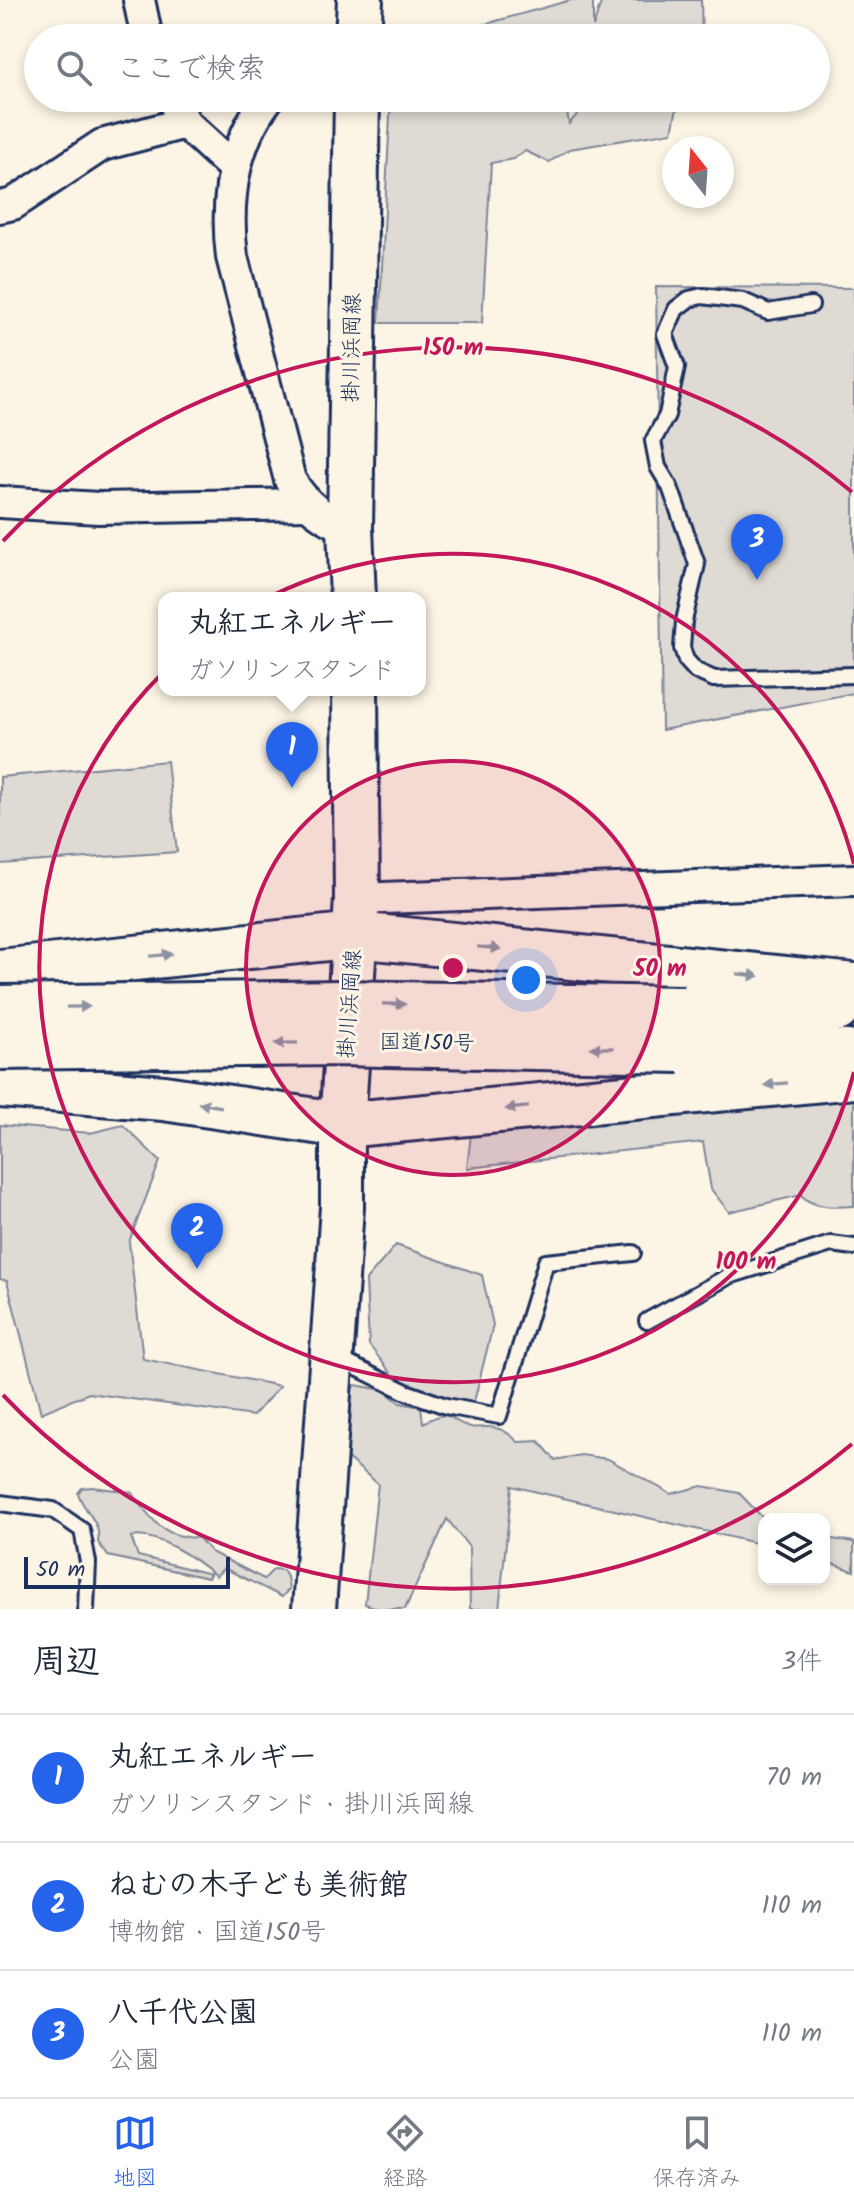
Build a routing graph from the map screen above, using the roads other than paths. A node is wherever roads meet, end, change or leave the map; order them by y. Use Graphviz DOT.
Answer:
graph roads {
  1 [pos="139,0"];
  2 [pos="360,0"];
  3 [pos="144,24"];
  4 [pos="358,24"];
  5 [pos="174,112"];
  6 [pos="180,112"];
  7 [pos="259,112"];
  8 [pos="357,112"];
  9 [pos="234,168"];
  10 [pos="0,207"];
  11 [pos="811,305"];
  12 [pos="0,502"];
  13 [pos="307,504"];
  14 [pos="350,528"];
  15 [pos="353,592"];
  16 [pos="854,675"];
  17 [pos="355,696"];
  18 [pos="854,880"];
  19 [pos="356,917"];
  20 [pos="0,972"];
  21 [pos="854,986"];
  22 [pos="0,1008"];
  23 [pos="854,1009"];
  24 [pos="681,1029"];
  25 [pos="0,1047"];
  26 [pos="854,1053"];
  27 [pos="854,1076"];
  28 [pos="0,1085"];
  29 [pos="342,1125"];
  30 [pos="854,1247"];
  31 [pos="633,1253"];
  32 [pos="647,1321"];
  33 [pos="332,1355"];
  34 [pos="0,1503"];
  35 [pos="86,1609"];
  36 [pos="314,1609"];
  1 -- 3 [label="street"];
  2 -- 4 [label="main road"];
  5 -- 10 [label="street"];
  6 -- 9 [label="street"];
  7 -- 9 [label="street"];
  8 -- 14 [label="main road, 掛川浜岡線"];
  9 -- 13 [label="street"];
  11 -- 16 [label="lane"];
  12 -- 13 [label="street"];
  13 -- 14 [label="street"];
  14 -- 15 [label="main road, 掛川浜岡線"];
  17 -- 19 [label="main road, 掛川浜岡線"];
  18 -- 19 [label="street"];
  20 -- 19 [label="main road, one-way"];
  19 -- 21 [label="main road, one-way"];
  19 -- 29 [label="main road, 掛川浜岡線"];
  22 -- 24 [label="main road, 国道150号, one-way, bridge"];
  23 -- 24 [label="main road, 国道150号"];
  24 -- 25 [label="main road, 国道150号, one-way, bridge"];
  24 -- 26 [label="main road, 国道150号"];
  27 -- 29 [label="main road, one-way"];
  29 -- 28 [label="main road, one-way"];
  29 -- 33 [label="street"];
  30 -- 32 [label="lane"];
  31 -- 33 [label="lane"];
  33 -- 36 [label="street"];
  34 -- 35 [label="lane"];
}
